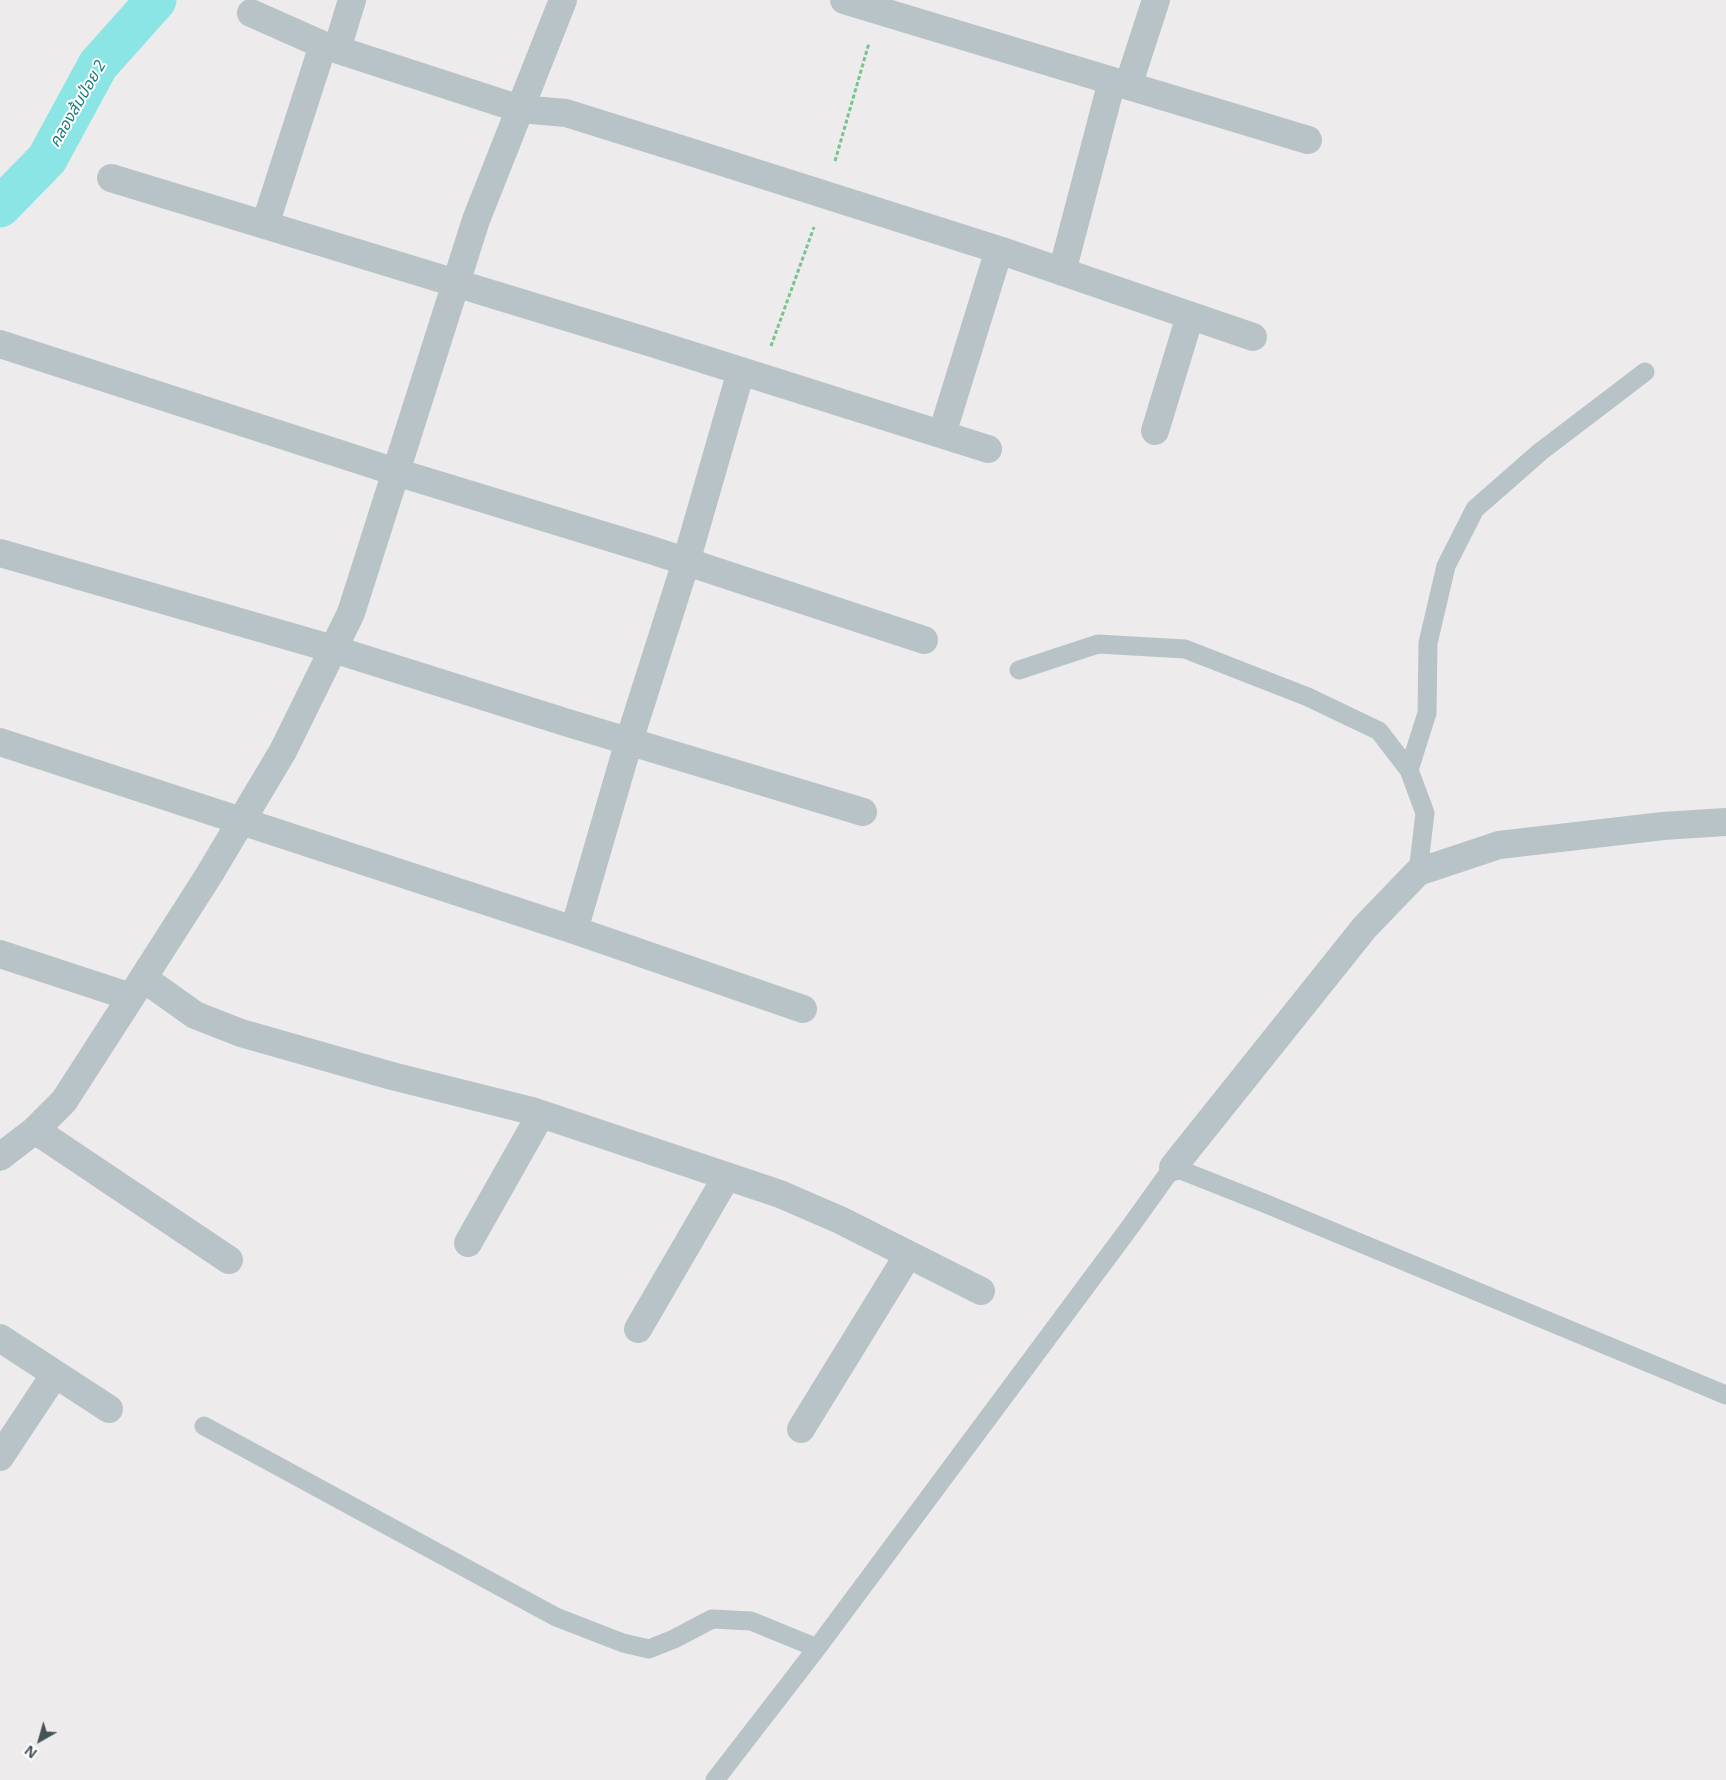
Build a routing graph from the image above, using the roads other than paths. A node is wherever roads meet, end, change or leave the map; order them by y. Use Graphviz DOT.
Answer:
graph roads {
  1 [pos="352,0"];
  2 [pos="563,0"];
  3 [pos="844,0"];
  4 [pos="1156,0"];
  5 [pos="881,5"];
  6 [pos="251,13"];
  7 [pos="330,47"];
  8 [pos="1120,84"];
  9 [pos="520,109"];
  10 [pos="1308,140"];
  11 [pos="111,178"];
  12 [pos="265,225"];
  13 [pos="998,250"];
  14 [pos="1062,272"];
  15 [pos="456,283"];
  16 [pos="1190,316"];
  17 [pos="1253,338"];
  18 [pos="0,344"];
  19 [pos="741,371"];
  20 [pos="1645,372"];
  21 [pos="1155,431"];
  22 [pos="942,434"];
  23 [pos="988,449"];
  24 [pos="396,472"];
  25 [pos="0,553"];
  26 [pos="686,562"];
  27 [pos="924,640"];
  28 [pos="333,648"];
  29 [pos="1018,670"];
  30 [pos="629,741"];
  31 [pos="0,742"];
  32 [pos="1409,770"];
  33 [pos="863,812"];
  34 [pos="241,821"];
  35 [pos="1726,822"];
  36 [pos="1418,872"];
  37 [pos="574,930"];
  38 [pos="0,954"];
  39 [pos="137,988"];
  40 [pos="804,1009"];
  41 [pos="541,1114"];
  42 [pos="35,1130"];
  43 [pos="0,1157"];
  44 [pos="1173,1167"];
  45 [pos="727,1176"];
  46 [pos="468,1243"];
  47 [pos="908,1255"];
  48 [pos="229,1260"];
  49 [pos="981,1291"];
  50 [pos="638,1329"];
  51 [pos="0,1338"];
  52 [pos="55,1374"];
  53 [pos="1726,1395"];
  54 [pos="109,1409"];
  55 [pos="204,1426"];
  56 [pos="802,1429"];
  57 [pos="0,1457"];
  58 [pos="817,1648"];
  59 [pos="715,1780"];
  1 -- 7 [label="street"];
  2 -- 9 [label="street"];
  3 -- 5 [label="street"];
  4 -- 8 [label="street"];
  5 -- 8 [label="street"];
  6 -- 7 [label="street"];
  7 -- 9 [label="street"];
  7 -- 12 [label="street"];
  8 -- 10 [label="street"];
  8 -- 14 [label="street"];
  9 -- 13 [label="street"];
  9 -- 15 [label="street"];
  11 -- 12 [label="street"];
  12 -- 15 [label="street"];
  13 -- 14 [label="street"];
  13 -- 22 [label="street"];
  14 -- 16 [label="street"];
  15 -- 19 [label="street"];
  15 -- 24 [label="street"];
  16 -- 17 [label="street"];
  16 -- 21 [label="street"];
  18 -- 24 [label="street"];
  19 -- 22 [label="street"];
  19 -- 26 [label="street"];
  20 -- 32 [label="lane"];
  22 -- 23 [label="street"];
  24 -- 26 [label="street"];
  24 -- 28 [label="street"];
  25 -- 28 [label="street"];
  26 -- 27 [label="street"];
  26 -- 30 [label="street"];
  28 -- 30 [label="street"];
  28 -- 34 [label="street"];
  29 -- 32 [label="lane"];
  30 -- 33 [label="street"];
  30 -- 37 [label="street"];
  31 -- 34 [label="street"];
  32 -- 36 [label="lane"];
  34 -- 37 [label="street"];
  34 -- 39 [label="street"];
  35 -- 36 [label="street"];
  36 -- 44 [label="street"];
  37 -- 40 [label="street"];
  38 -- 39 [label="street"];
  39 -- 41 [label="street"];
  39 -- 42 [label="street"];
  41 -- 45 [label="street"];
  41 -- 46 [label="street"];
  42 -- 43 [label="street"];
  42 -- 48 [label="street"];
  44 -- 53 [label="lane"];
  44 -- 58 [label="lane"];
  45 -- 47 [label="street"];
  45 -- 50 [label="street"];
  47 -- 49 [label="street"];
  47 -- 56 [label="street"];
  51 -- 52 [label="street"];
  52 -- 54 [label="street"];
  52 -- 57 [label="street"];
  55 -- 58 [label="lane"];
  58 -- 59 [label="lane"];
}
